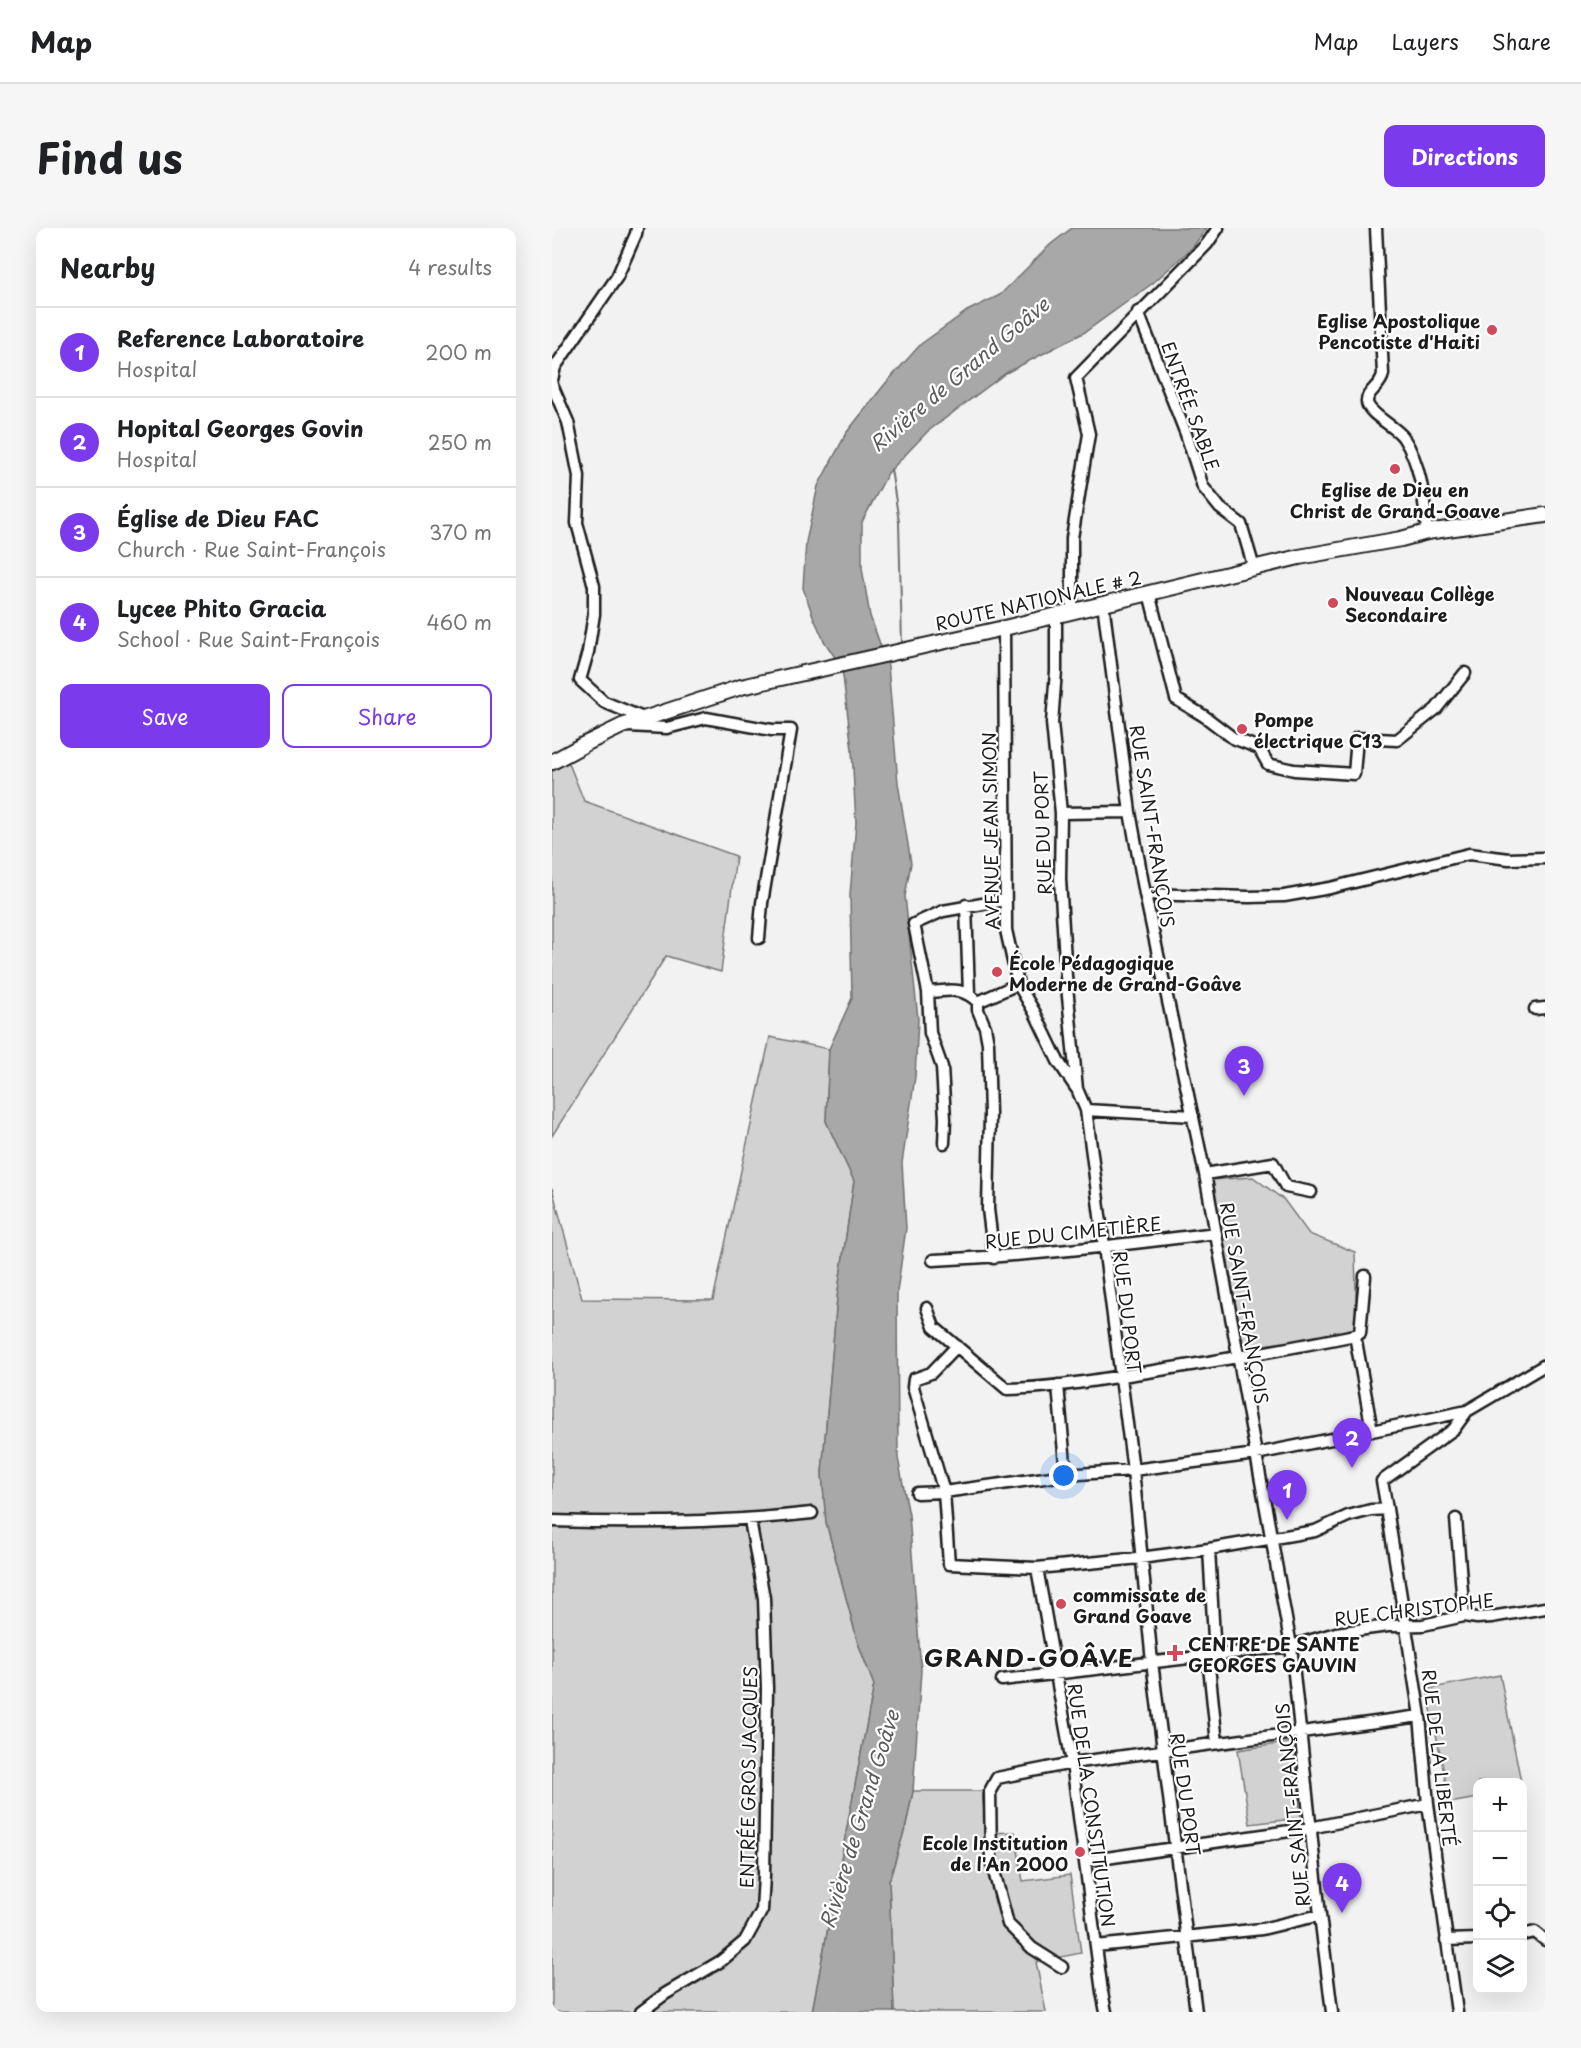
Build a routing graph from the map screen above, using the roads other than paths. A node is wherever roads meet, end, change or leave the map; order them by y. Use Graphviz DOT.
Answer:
graph roads {
  1 [pos="637,228"];
  2 [pos="1218,228"];
  3 [pos="1376,228"];
  4 [pos="1138,312"];
  5 [pos="552,380"];
  6 [pos="552,385"];
  7 [pos="1545,515"];
  8 [pos="1427,532"];
  9 [pos="1254,568"];
  10 [pos="1149,593"];
  11 [pos="1103,603"];
  12 [pos="1072,611"];
  13 [pos="1056,615"];
  14 [pos="1004,628"];
  15 [pos="1465,673"];
  16 [pos="643,718"];
  17 [pos="622,726"];
  18 [pos="552,762"];
  19 [pos="1130,812"];
  20 [pos="1061,813"];
  21 [pos="1545,858"];
  22 [pos="1145,894"];
  23 [pos="1005,900"];
  24 [pos="966,906"];
  25 [pos="759,938"];
  26 [pos="1018,984"];
  27 [pos="928,992"];
  28 [pos="974,998"];
  29 [pos="1077,1089"];
  30 [pos="1086,1110"];
  31 [pos="1193,1116"];
  32 [pos="944,1143"];
  33 [pos="1205,1174"];
  34 [pos="1311,1192"];
  35 [pos="1216,1233"];
  36 [pos="1103,1248"];
  37 [pos="994,1258"];
  38 [pos="933,1260"];
  39 [pos="1365,1276"];
  40 [pos="927,1308"];
  41 [pos="1355,1335"];
  42 [pos="957,1346"];
  43 [pos="1239,1358"];
  44 [pos="1545,1365"];
  45 [pos="1119,1377"];
  46 [pos="1058,1385"];
  47 [pos="1467,1411"];
  48 [pos="1372,1431"];
  49 [pos="1256,1454"];
  50 [pos="1132,1470"];
  51 [pos="1066,1475"];
  52 [pos="917,1492"];
  53 [pos="944,1492"];
  54 [pos="1387,1509"];
  55 [pos="812,1513"];
  56 [pos="1456,1519"];
  57 [pos="750,1520"];
  58 [pos="552,1521"];
  59 [pos="1272,1538"];
  60 [pos="1209,1549"];
  61 [pos="1140,1558"];
  62 [pos="1037,1568"];
  63 [pos="1545,1608"];
  64 [pos="1464,1616"];
  65 [pos="1405,1625"];
  66 [pos="1291,1646"];
  67 [pos="1212,1656"];
  68 [pos="1152,1662"];
  69 [pos="1056,1674"];
  70 [pos="1002,1680"];
  71 [pos="1420,1716"];
  72 [pos="1300,1733"];
  73 [pos="1217,1743"];
  74 [pos="1163,1750"];
  75 [pos="1072,1763"];
  76 [pos="1428,1804"];
  77 [pos="1310,1828"];
  78 [pos="1177,1846"];
  79 [pos="1086,1861"];
  80 [pos="1320,1916"];
  81 [pos="1527,1934"];
  82 [pos="1187,1936"];
  83 [pos="1473,1939"];
  84 [pos="1446,1940"];
  85 [pos="1545,1940"];
  86 [pos="1096,1946"];
  87 [pos="1062,1967"];
  88 [pos="641,2012"];
  89 [pos="1106,2012"];
  90 [pos="1196,2012"];
  91 [pos="1332,2012"];
  92 [pos="1457,2012"];
  1 -- 5 [label="street"];
  2 -- 4 [label="street"];
  3 -- 8 [label="street"];
  4 -- 9 [label="street, ENTRÉE SABLE"];
  4 -- 12 [label="street"];
  6 -- 16 [label="street"];
  7 -- 8 [label="main road, ROUTE NATIONALE # 2"];
  8 -- 9 [label="main road, ROUTE NATIONALE # 2"];
  9 -- 10 [label="main road, ROUTE NATIONALE # 2"];
  10 -- 11 [label="main road, ROUTE NATIONALE # 2"];
  10 -- 15 [label="street"];
  11 -- 12 [label="main road, ROUTE NATIONALE # 2"];
  11 -- 19 [label="street, RUE SAINT-FRANÇOIS"];
  12 -- 13 [label="main road, ROUTE NATIONALE # 2"];
  13 -- 14 [label="main road, ROUTE NATIONALE # 2"];
  13 -- 20 [label="street, RUE DU PORT"];
  14 -- 16 [label="main road, ROUTE NATIONALE # 2"];
  14 -- 23 [label="street, AVENUE JEAN SIMON"];
  16 -- 17 [label="main road, ROUTE NATIONALE # 2"];
  17 -- 18 [label="main road, ROUTE NATIONALE # 2"];
  17 -- 25 [label="street"];
  19 -- 20 [label="street"];
  19 -- 22 [label="street, RUE SAINT-FRANÇOIS"];
  20 -- 29 [label="street, RUE DU PORT"];
  21 -- 22 [label="street"];
  22 -- 31 [label="street, RUE SAINT-FRANÇOIS"];
  23 -- 24 [label="street"];
  23 -- 26 [label="street, AVENUE JEAN SIMON"];
  24 -- 27 [label="street"];
  24 -- 28 [label="street"];
  26 -- 28 [label="street"];
  26 -- 29 [label="street, AVENUE JEAN SIMON"];
  27 -- 28 [label="street"];
  27 -- 32 [label="street"];
  28 -- 37 [label="street"];
  29 -- 30 [label="street, RUE DU PORT"];
  30 -- 31 [label="street"];
  30 -- 36 [label="street, RUE DU PORT"];
  31 -- 33 [label="street, RUE SAINT-FRANÇOIS"];
  33 -- 34 [label="street"];
  33 -- 35 [label="street, RUE SAINT-FRANÇOIS"];
  35 -- 36 [label="street, RUE DU CIMETIÈRE"];
  35 -- 43 [label="street, RUE SAINT-FRANÇOIS"];
  36 -- 37 [label="street, RUE DU CIMETIÈRE"];
  36 -- 45 [label="street, RUE DU PORT"];
  37 -- 38 [label="street, RUE DU CIMETIÈRE"];
  39 -- 41 [label="street"];
  40 -- 42 [label="street"];
  41 -- 43 [label="street"];
  41 -- 48 [label="street"];
  42 -- 46 [label="street"];
  42 -- 53 [label="street"];
  43 -- 45 [label="street"];
  43 -- 49 [label="street, RUE SAINT-FRANÇOIS"];
  44 -- 47 [label="street"];
  45 -- 46 [label="street"];
  45 -- 50 [label="street, RUE DU PORT"];
  46 -- 51 [label="street"];
  47 -- 48 [label="street"];
  47 -- 54 [label="street, RUE DE LA LIBERTÉ"];
  48 -- 49 [label="street"];
  49 -- 50 [label="street"];
  49 -- 59 [label="street, RUE SAINT-FRANÇOIS"];
  50 -- 51 [label="street"];
  50 -- 61 [label="street, RUE DU PORT"];
  51 -- 53 [label="street"];
  52 -- 53 [label="street"];
  53 -- 62 [label="street"];
  54 -- 59 [label="street"];
  54 -- 65 [label="street, RUE DE LA LIBERTÉ"];
  55 -- 57 [label="street"];
  56 -- 64 [label="street"];
  57 -- 58 [label="street"];
  57 -- 88 [label="street, ENTRÉE GROS JACQUES"];
  59 -- 60 [label="street"];
  59 -- 66 [label="street, RUE SAINT-FRANÇOIS"];
  60 -- 61 [label="street"];
  60 -- 67 [label="street"];
  61 -- 62 [label="street"];
  61 -- 68 [label="street, RUE DU PORT"];
  62 -- 69 [label="street, RUE DE LA CONSTITUTION"];
  63 -- 64 [label="street, RUE CHRISTOPHE"];
  64 -- 65 [label="street, RUE CHRISTOPHE"];
  65 -- 66 [label="street, RUE CHRISTOPHE"];
  65 -- 71 [label="street, RUE DE LA LIBERTÉ"];
  66 -- 67 [label="street, RUE CHRISTOPHE"];
  66 -- 72 [label="street, RUE SAINT-FRANÇOIS"];
  67 -- 68 [label="street, RUE CHRISTOPHE"];
  67 -- 73 [label="street"];
  68 -- 69 [label="street, RUE CHRISTOPHE"];
  68 -- 74 [label="street, RUE DU PORT"];
  69 -- 70 [label="street, RUE CHRISTOPHE"];
  69 -- 75 [label="street, RUE DE LA CONSTITUTION"];
  71 -- 72 [label="street"];
  71 -- 76 [label="street, RUE DE LA LIBERTÉ"];
  72 -- 73 [label="street"];
  72 -- 77 [label="street, RUE SAINT-FRANÇOIS"];
  73 -- 74 [label="street"];
  74 -- 75 [label="street"];
  74 -- 78 [label="street, RUE DU PORT"];
  75 -- 79 [label="street, RUE DE LA CONSTITUTION"];
  75 -- 87 [label="street"];
  76 -- 77 [label="street"];
  76 -- 84 [label="street, RUE DE LA LIBERTÉ"];
  77 -- 78 [label="street"];
  77 -- 80 [label="street, RUE SAINT-FRANÇOIS"];
  78 -- 79 [label="street"];
  78 -- 82 [label="street, RUE DU PORT"];
  79 -- 86 [label="street, RUE DE LA CONSTITUTION"];
  80 -- 82 [label="street"];
  80 -- 91 [label="street, RUE SAINT-FRANÇOIS"];
  81 -- 85 [label="street"];
  82 -- 86 [label="street"];
  82 -- 90 [label="street, RUE DU PORT"];
  83 -- 84 [label="street"];
  84 -- 92 [label="street, RUE DE LA LIBERTÉ"];
  86 -- 89 [label="street, RUE DE LA CONSTITUTION"];
}
